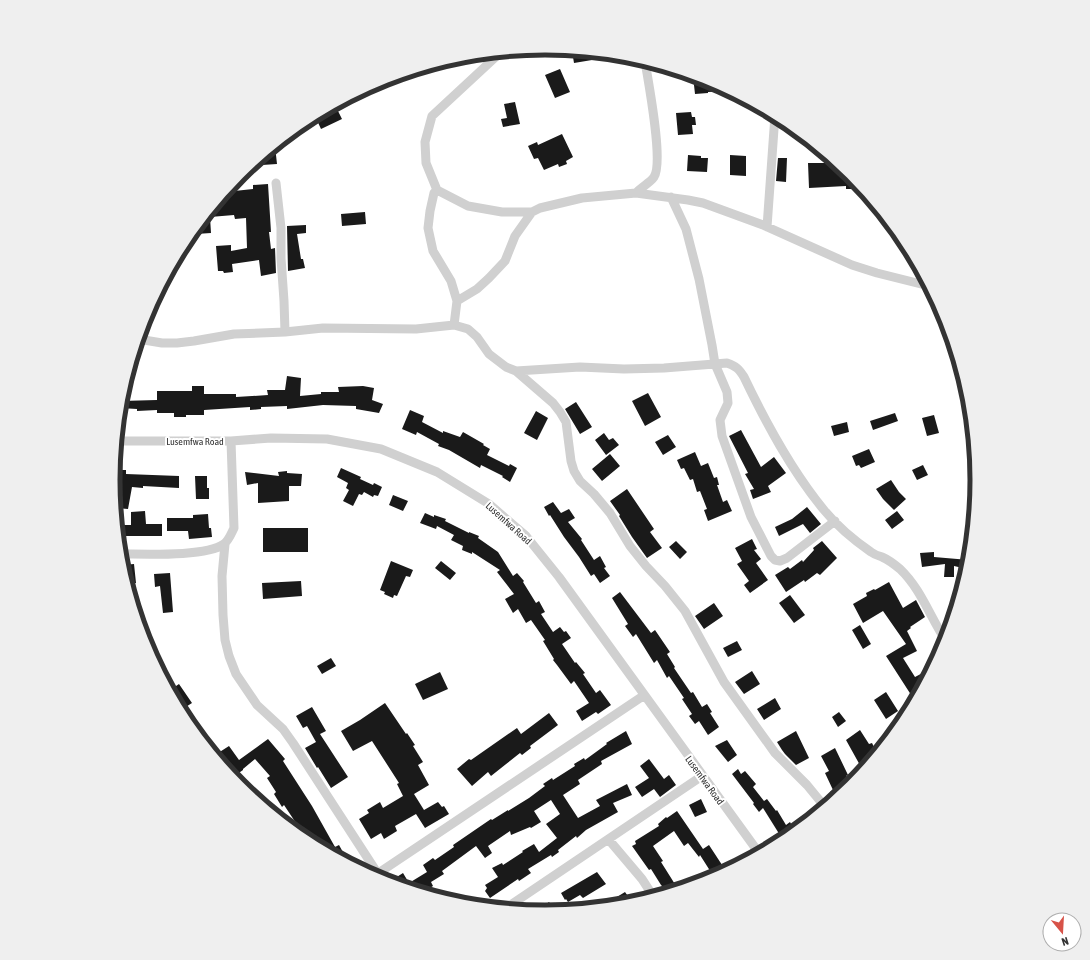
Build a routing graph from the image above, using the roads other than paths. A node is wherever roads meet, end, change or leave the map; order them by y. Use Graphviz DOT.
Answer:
graph roads {
  1 [pos="494,59"];
  2 [pos="646,67"];
  3 [pos="774,123"];
  4 [pos="276,183"];
  5 [pos="437,190"];
  6 [pos="636,192"];
  7 [pos="671,197"];
  8 [pos="532,212"];
  9 [pos="767,227"];
  10 [pos="922,284"];
  11 [pos="457,301"];
  12 [pos="454,325"];
  13 [pos="285,332"];
  14 [pos="144,340"];
  15 [pos="715,364"];
  16 [pos="516,371"];
  17 [pos="122,441"];
  18 [pos="231,441"];
  19 [pos="835,521"];
  20 [pos="224,544"];
  21 [pos="127,554"];
  22 [pos="941,634"];
  23 [pos="643,696"];
  24 [pos="702,776"];
  25 [pos="822,803"];
  26 [pos="609,840"];
  27 [pos="756,849"];
  28 [pos="372,868"];
  29 [pos="380,872"];
  30 [pos="650,892"];
  31 [pos="513,904"];
  1 -- 5 [label="street"];
  2 -- 6 [label="street"];
  3 -- 9 [label="street"];
  4 -- 13 [label="street"];
  5 -- 8 [label="street"];
  5 -- 11 [label="street"];
  6 -- 7 [label="street"];
  6 -- 8 [label="street"];
  7 -- 9 [label="street"];
  7 -- 15 [label="street"];
  8 -- 11 [label="street"];
  9 -- 10 [label="street"];
  11 -- 12 [label="street"];
  12 -- 13 [label="street"];
  12 -- 16 [label="street"];
  13 -- 14 [label="street"];
  15 -- 16 [label="street"];
  15 -- 19 [label="street"];
  15 -- 19 [label="street"];
  16 -- 25 [label="street"];
  17 -- 18 [label="street, Lusemfwa Road"];
  18 -- 20 [label="street"];
  18 -- 23 [label="street, Lusemfwa Road"];
  19 -- 22 [label="street"];
  20 -- 21 [label="street"];
  20 -- 28 [label="street"];
  23 -- 24 [label="street, Lusemfwa Road"];
  23 -- 29 [label="street"];
  24 -- 26 [label="street"];
  24 -- 27 [label="street, Lusemfwa Road"];
  26 -- 30 [label="street"];
  26 -- 31 [label="street"];
}
